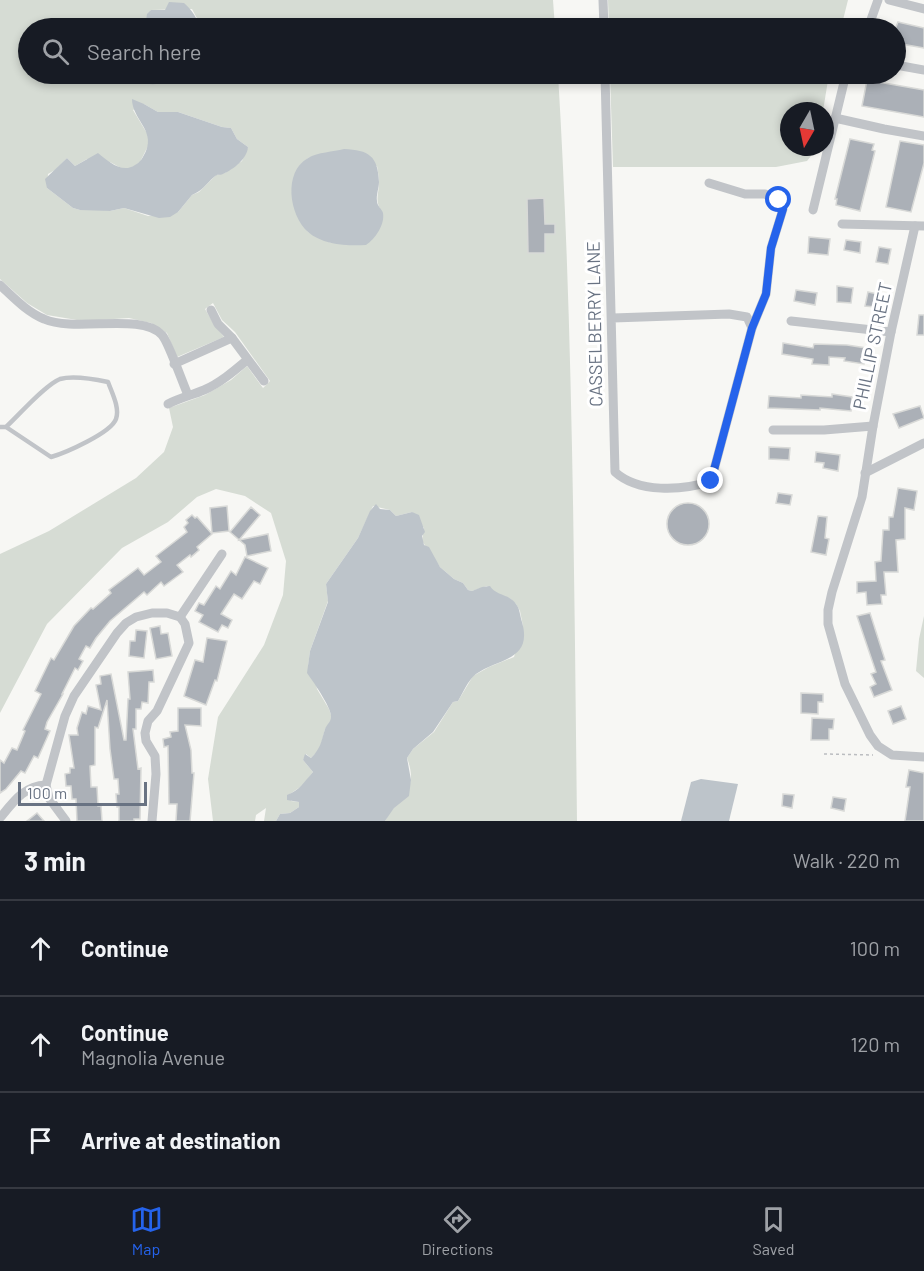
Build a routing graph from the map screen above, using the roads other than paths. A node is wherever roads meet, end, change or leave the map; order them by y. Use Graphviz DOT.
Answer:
graph roads {
  1 [pos="603,0"];
  2 [pos="878,0"];
  3 [pos="889,0"];
  4 [pos="924,9"];
  5 [pos="604,18"];
  6 [pos="872,18"];
  7 [pos="906,67"];
  8 [pos="924,70"];
  9 [pos="606,84"];
  10 [pos="844,84"];
  11 [pos="835,118"];
  12 [pos="924,136"];
  13 [pos="709,183"];
  14 [pos="813,210"];
  15 [pos="842,224"];
  16 [pos="920,226"];
  17 [pos="0,285"];
  18 [pos="211,310"];
  19 [pos="613,318"];
  20 [pos="791,321"];
  21 [pos="752,328"];
  22 [pos="891,332"];
  23 [pos="232,338"];
  24 [pos="248,360"];
  25 [pos="174,364"];
  26 [pos="264,381"];
  27 [pos="188,394"];
  28 [pos="168,404"];
  29 [pos="873,426"];
  30 [pos="3,427"];
  31 [pos="772,430"];
  32 [pos="924,443"];
  33 [pos="865,473"];
  34 [pos="222,554"];
  35 [pos="180,617"];
  36 [pos="924,757"];
  37 [pos="46,785"];
  38 [pos="0,818"];
  39 [pos="66,821"];
  40 [pos="152,821"];
  1 -- 5 [label="street"];
  2 -- 6 [label="street"];
  3 -- 4 [label="street"];
  7 -- 8 [label="street"];
  9 -- 19 [label="street, CASSELBERRY LANE"];
  10 -- 11 [label="street"];
  11 -- 12 [label="street"];
  11 -- 14 [label="street"];
  13 -- 21 [label="street"];
  15 -- 16 [label="street"];
  16 -- 22 [label="street, PHILLIP STREET"];
  17 -- 25 [label="street"];
  18 -- 23 [label="street"];
  19 -- 21 [label="street"];
  19 -- 21 [label="street, CASSELBERRY LANE"];
  20 -- 22 [label="street"];
  22 -- 29 [label="street, PHILLIP STREET"];
  23 -- 24 [label="street"];
  23 -- 25 [label="street"];
  24 -- 26 [label="street"];
  24 -- 27 [label="street"];
  25 -- 27 [label="street"];
  27 -- 28 [label="street"];
  29 -- 31 [label="street"];
  29 -- 33 [label="street, PHILLIP STREET"];
  30 -- 30 [label="lane"];
  32 -- 33 [label="street"];
  33 -- 36 [label="street, PHILLIP STREET"];
  34 -- 35 [label="street"];
  35 -- 37 [label="street"];
  35 -- 40 [label="street"];
  37 -- 38 [label="street"];
  37 -- 39 [label="street"];
}
